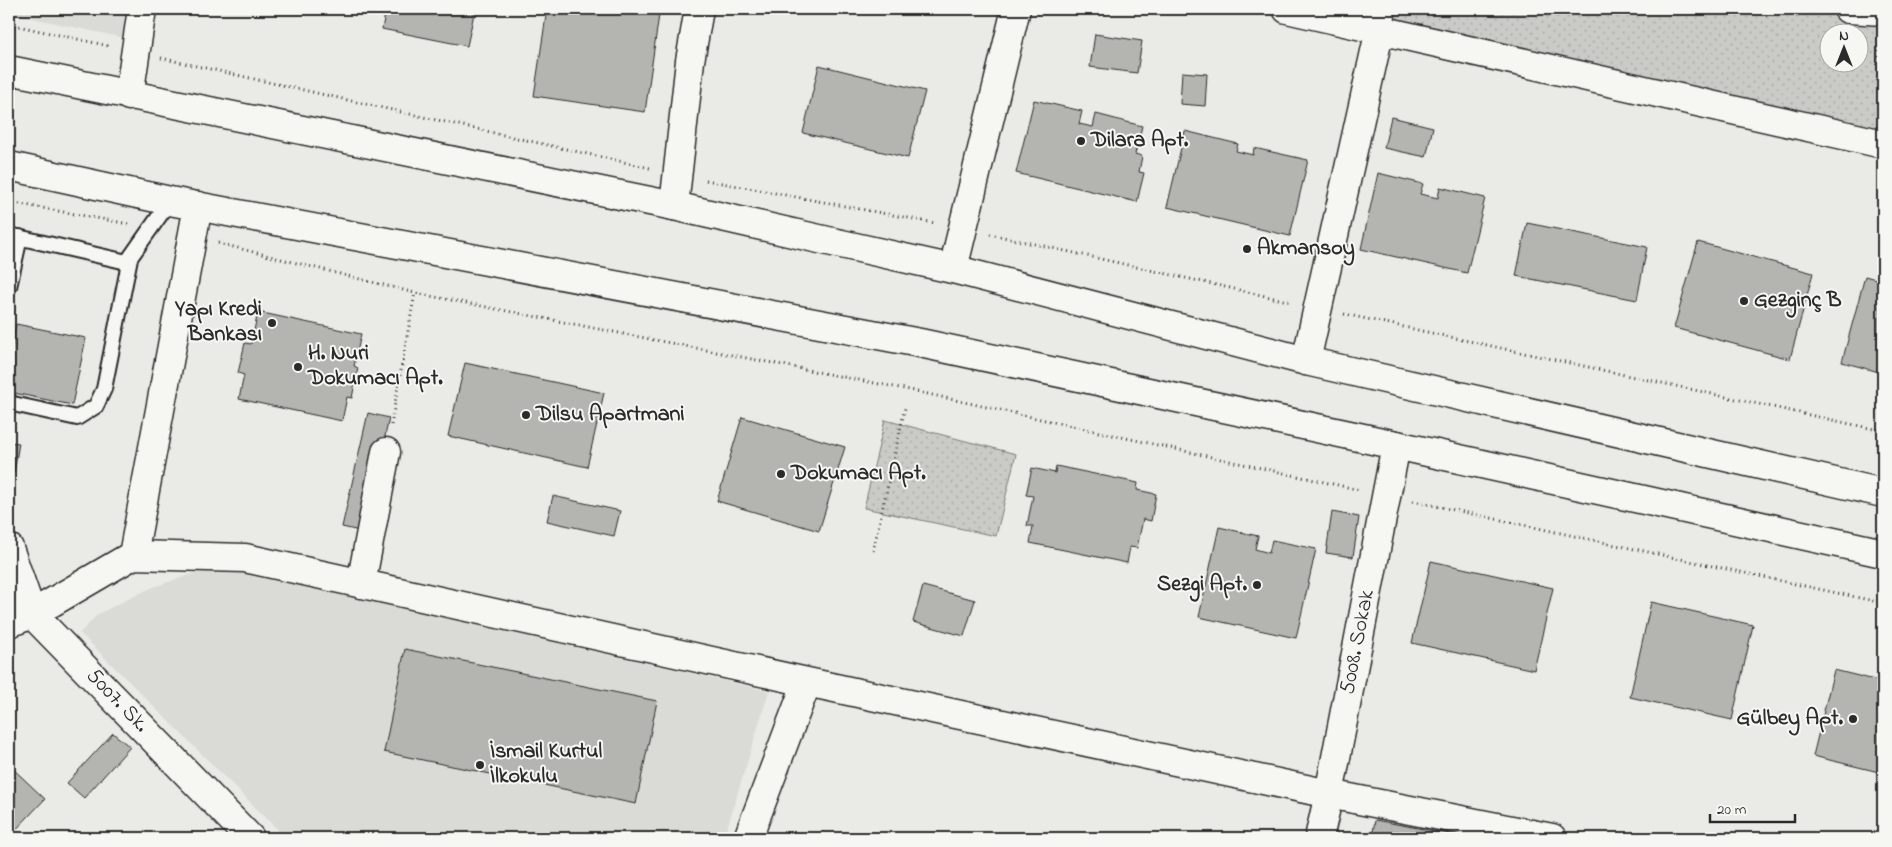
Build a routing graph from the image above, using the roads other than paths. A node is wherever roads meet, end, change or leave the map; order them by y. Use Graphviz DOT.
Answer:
graph roads {
  1 [pos="142,9"];
  2 [pos="699,9"];
  3 [pos="1016,9"];
  4 [pos="1286,9"];
  5 [pos="1848,9"];
  6 [pos="1883,12"];
  7 [pos="1381,19"];
  8 [pos="9,70"];
  9 [pos="129,96"];
  10 [pos="1883,144"];
  11 [pos="9,166"];
  12 [pos="170,201"];
  13 [pos="198,206"];
  14 [pos="674,206"];
  15 [pos="14,236"];
  16 [pos="130,258"];
  17 [pos="953,269"];
  18 [pos="9,287"];
  19 [pos="1306,361"];
  20 [pos="9,401"];
  21 [pos="1396,445"];
  22 [pos="386,452"];
  23 [pos="1883,493"];
  24 [pos="9,548"];
  25 [pos="1883,553"];
  26 [pos="134,555"];
  27 [pos="361,584"];
  28 [pos="20,619"];
  29 [pos="807,682"];
  30 [pos="1329,794"];
  31 [pos="250,838"];
  32 [pos="748,838"];
  33 [pos="1318,838"];
  34 [pos="1552,838"];
  1 -- 9 [label="street"];
  2 -- 14 [label="street"];
  3 -- 17 [label="street"];
  4 -- 7 [label="street"];
  5 -- 6 [label="street"];
  7 -- 10 [label="street"];
  7 -- 19 [label="street"];
  8 -- 9 [label="street"];
  9 -- 14 [label="street"];
  11 -- 12 [label="street"];
  12 -- 13 [label="street"];
  12 -- 16 [label="lane"];
  13 -- 21 [label="street"];
  13 -- 26 [label="street"];
  14 -- 17 [label="street"];
  15 -- 16 [label="lane"];
  15 -- 18 [label="lane"];
  16 -- 20 [label="lane"];
  17 -- 19 [label="street"];
  19 -- 23 [label="street"];
  21 -- 25 [label="street"];
  21 -- 30 [label="street, 5008. Sokak"];
  22 -- 27 [label="street"];
  24 -- 28 [label="street, 5007. Sk."];
  26 -- 27 [label="street"];
  26 -- 28 [label="street"];
  27 -- 29 [label="street"];
  28 -- 31 [label="street, 5007. Sk."];
  29 -- 30 [label="street"];
  29 -- 32 [label="street"];
  30 -- 33 [label="street, 5008. Sokak"];
  30 -- 34 [label="street"];
}
